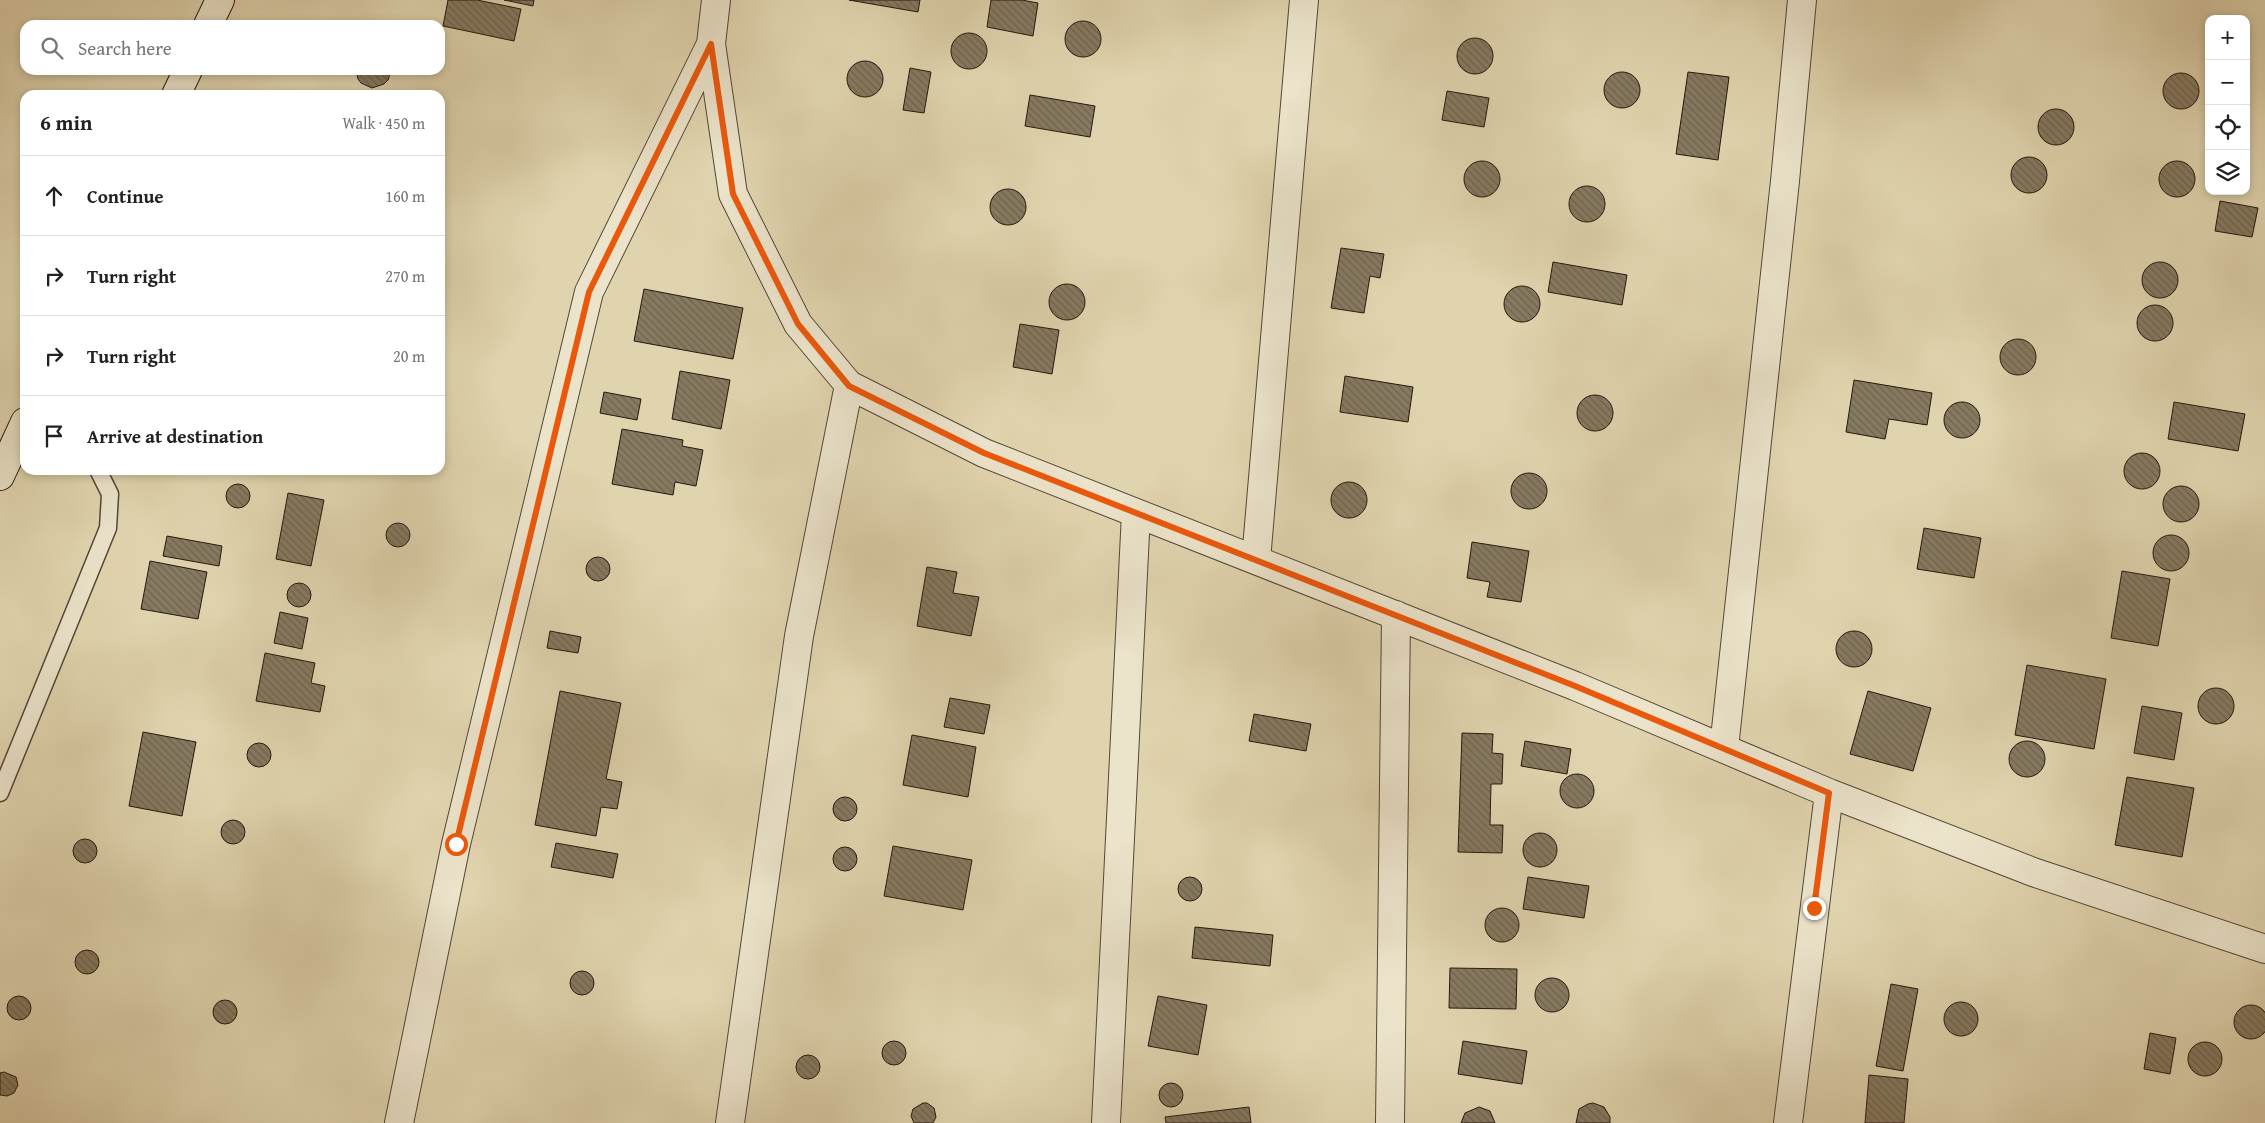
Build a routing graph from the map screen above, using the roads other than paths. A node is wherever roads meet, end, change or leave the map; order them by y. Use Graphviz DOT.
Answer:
graph roads {
  1 [pos="220,0"];
  2 [pos="716,0"];
  3 [pos="1304,0"];
  4 [pos="1802,0"];
  5 [pos="210,20"];
  6 [pos="711,44"];
  7 [pos="186,75"];
  8 [pos="178,90"];
  9 [pos="849,386"];
  10 [pos="20,433"];
  11 [pos="100,475"];
  12 [pos="0,476"];
  13 [pos="1136,513"];
  14 [pos="1256,560"];
  15 [pos="1396,615"];
  16 [pos="1724,748"];
  17 [pos="0,792"];
  18 [pos="1829,793"];
  19 [pos="2265,949"];
  20 [pos="399,1123"];
  21 [pos="730,1123"];
  22 [pos="1106,1123"];
  23 [pos="1390,1123"];
  24 [pos="1788,1123"];
  1 -- 5 [label="street"];
  2 -- 6 [label="street"];
  3 -- 14 [label="street"];
  4 -- 16 [label="street"];
  6 -- 9 [label="street"];
  6 -- 20 [label="street"];
  7 -- 8 [label="street"];
  9 -- 13 [label="street"];
  9 -- 21 [label="street"];
  10 -- 12 [label="street"];
  11 -- 17 [label="lane"];
  13 -- 14 [label="street"];
  13 -- 22 [label="street"];
  14 -- 15 [label="street"];
  15 -- 16 [label="street"];
  15 -- 23 [label="street"];
  16 -- 18 [label="street"];
  18 -- 19 [label="street"];
  18 -- 24 [label="street"];
}
